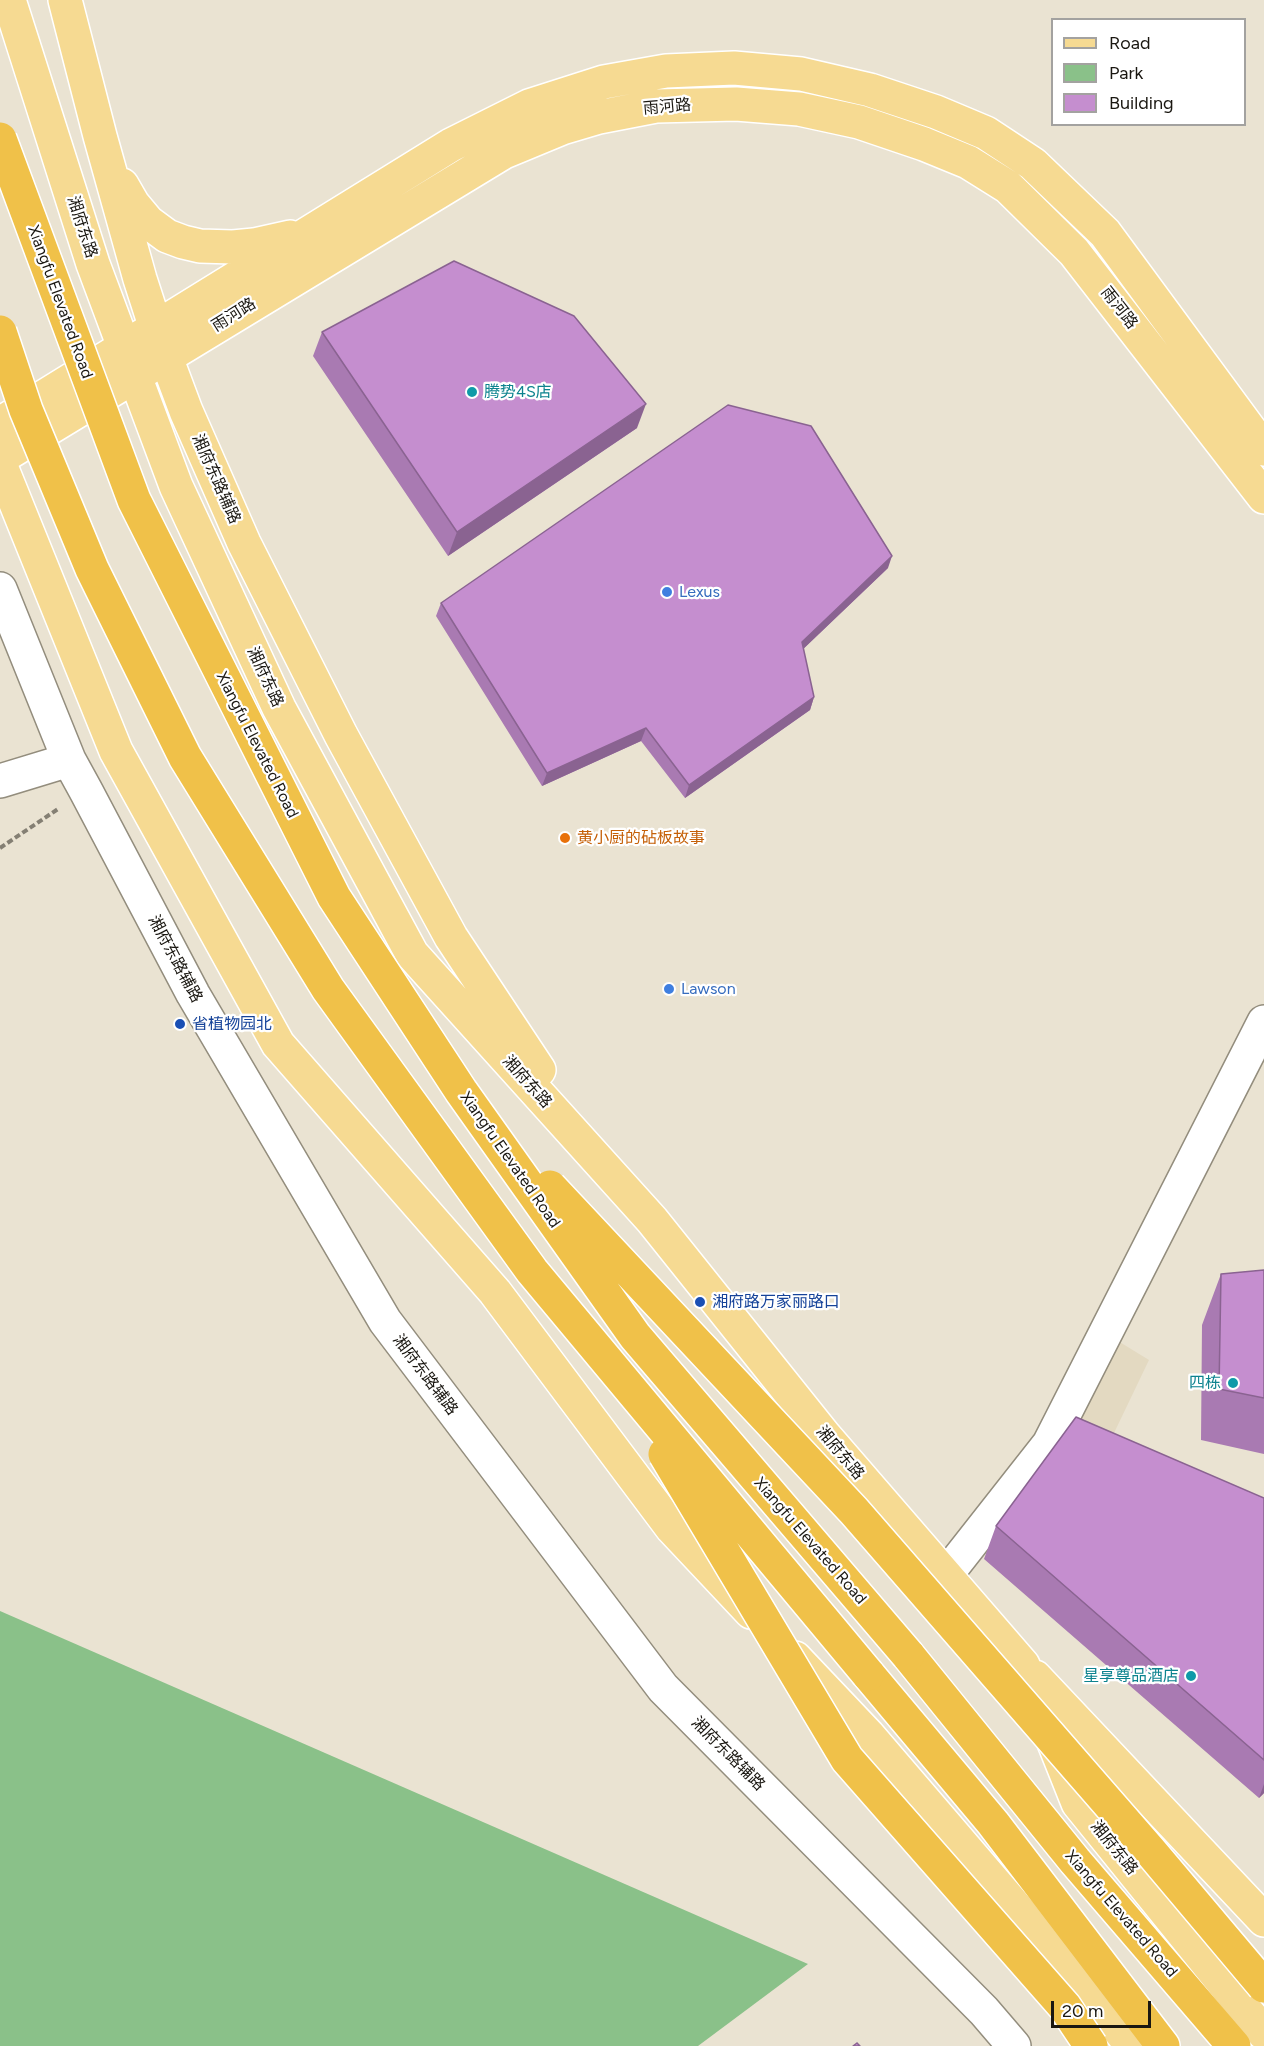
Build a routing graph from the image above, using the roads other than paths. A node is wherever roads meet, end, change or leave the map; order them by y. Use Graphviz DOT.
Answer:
graph roads {
  1 [pos="9,0"];
  2 [pos="65,0"];
  3 [pos="100,136"];
  4 [pos="0,139"];
  5 [pos="323,225"];
  6 [pos="212,328"];
  7 [pos="0,332"];
  8 [pos="161,343"];
  9 [pos="130,362"];
  10 [pos="191,423"];
  11 [pos="0,424"];
  12 [pos="1264,449"];
  13 [pos="0,458"];
  14 [pos="0,464"];
  15 [pos="1264,497"];
  16 [pos="0,589"];
  17 [pos="69,760"];
  18 [pos="0,782"];
  19 [pos="1264,1022"];
  20 [pos="461,1091"];
  21 [pos="652,1220"];
  22 [pos="611,1365"];
  23 [pos="946,1575"];
  24 [pos="1023,1665"];
  25 [pos="1264,1920"];
  26 [pos="1264,1986"];
  27 [pos="1264,2033"];
  28 [pos="1014,2046"];
  29 [pos="1091,2046"];
  30 [pos="1132,2046"];
  31 [pos="1163,2046"];
  32 [pos="1234,2046"];
  1 -- 9 [label="main road, 湘府东路"];
  2 -- 3 [label="main road, 湘府东路辅路"];
  3 -- 5 [label="main road"];
  3 -- 8 [label="main road, 湘府东路辅路"];
  4 -- 20 [label="highway, Xiangfu Elevated Road, bridge"];
  5 -- 8 [label="main road, 雨河路"];
  5 -- 12 [label="main road, 雨河路"];
  6 -- 8 [label="main road, 雨河路"];
  6 -- 10 [label="main road"];
  6 -- 15 [label="main road, 雨河路"];
  7 -- 22 [label="highway, bridge"];
  8 -- 9 [label="main road, 雨河路"];
  8 -- 10 [label="main road, 湘府东路辅路"];
  9 -- 11 [label="main road, 雨河路"];
  9 -- 13 [label="main road, 雨河路"];
  9 -- 21 [label="main road, 湘府东路"];
  10 -- 21 [label="main road, 湘府东路辅路"];
  14 -- 30 [label="main road"];
  16 -- 17 [label="street, 湘府东路辅路"];
  17 -- 18 [label="street"];
  17 -- 28 [label="street, 湘府东路辅路"];
  19 -- 23 [label="street"];
  20 -- 26 [label="highway, bridge"];
  20 -- 32 [label="highway, Xiangfu Elevated Road, bridge"];
  21 -- 23 [label="main road, 湘府东路"];
  22 -- 29 [label="highway, bridge"];
  22 -- 31 [label="highway, bridge"];
  23 -- 24 [label="main road, 湘府东路"];
  24 -- 25 [label="main road"];
  24 -- 27 [label="main road, 湘府东路"];
}
